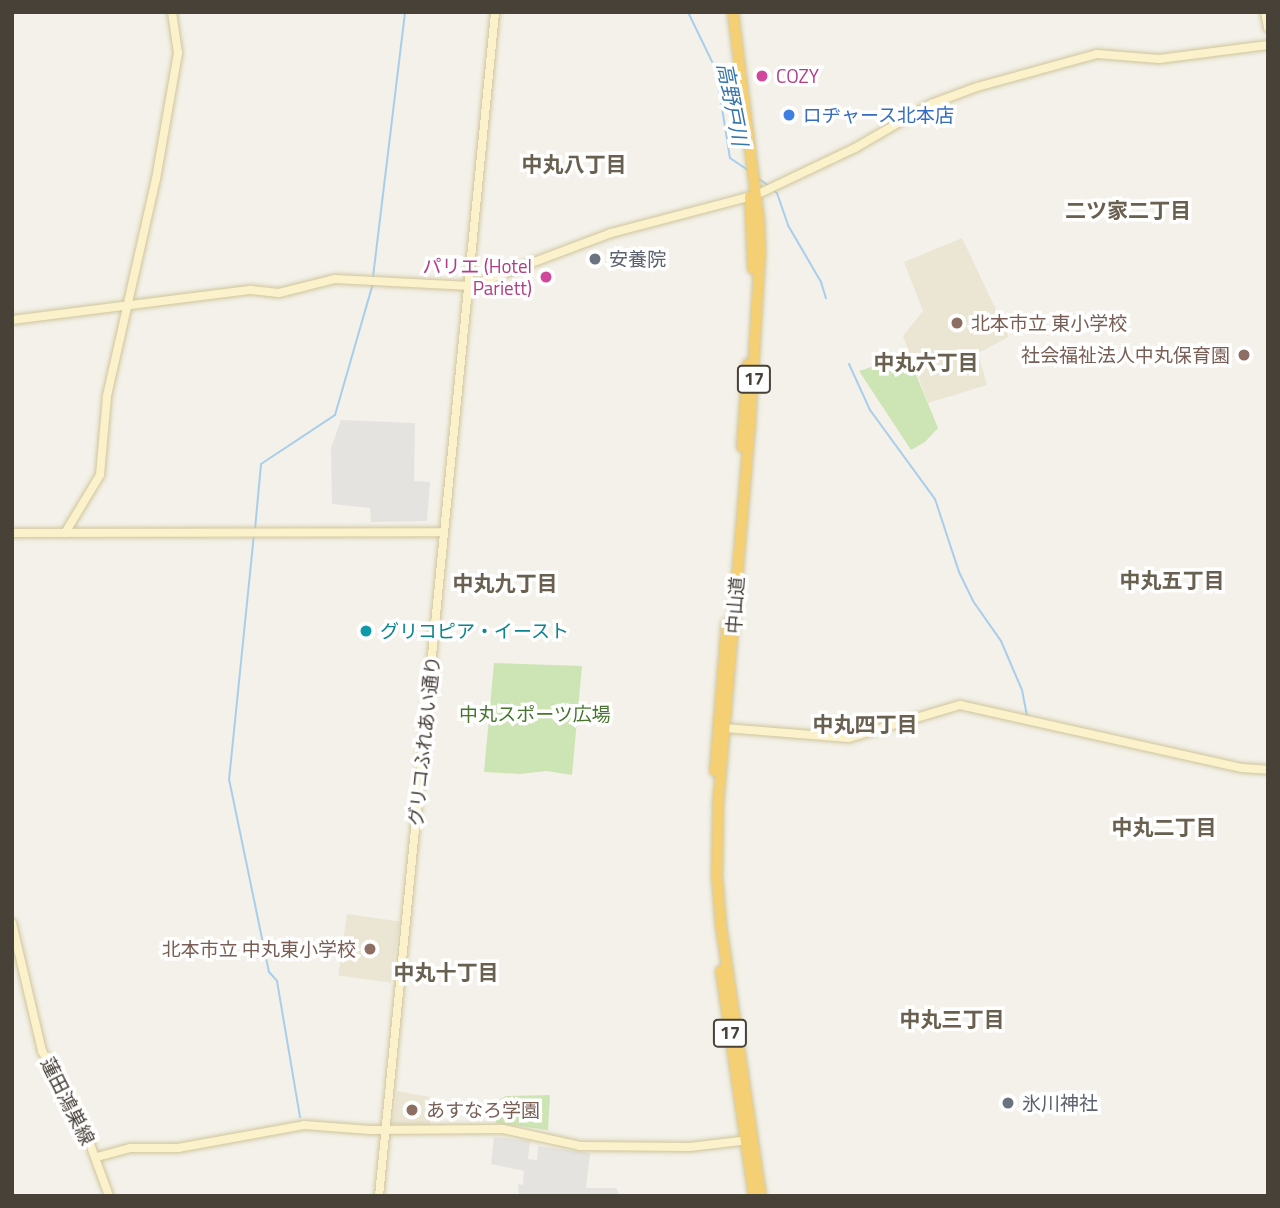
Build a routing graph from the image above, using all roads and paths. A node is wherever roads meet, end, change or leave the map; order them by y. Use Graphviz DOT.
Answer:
graph roads {
  1 [pos="172,12"];
  2 [pos="495,12"];
  3 [pos="727,12"];
  4 [pos="733,12"];
  5 [pos="1265,12"];
  6 [pos="1268,28"];
  7 [pos="1268,45"];
  8 [pos="753,196"];
  9 [pos="470,286"];
  10 [pos="128,306"];
  11 [pos="12,320"];
  12 [pos="444,532"];
  13 [pos="12,533"];
  14 [pos="65,533"];
  15 [pos="725,728"];
  16 [pos="1268,770"];
  17 [pos="12,923"];
  18 [pos="385,1129"];
  19 [pos="747,1140"];
  20 [pos="97,1157"];
  21 [pos="108,1196"];
  22 [pos="379,1196"];
  23 [pos="754,1196"];
  24 [pos="761,1196"];
  1 -- 10 [label="street"];
  2 -- 9 [label="street, グリコふれあい通り"];
  3 -- 8 [label="highway, 中山道 / 17"];
  4 -- 8 [label="highway, 中山道 / 17"];
  5 -- 6 [label="street"];
  7 -- 8 [label="street"];
  8 -- 9 [label="street"];
  8 -- 15 [label="highway, 中山道 / 17"];
  8 -- 19 [label="highway, 中山道 / 17"];
  9 -- 10 [label="street"];
  9 -- 12 [label="street, グリコふれあい通り"];
  10 -- 11 [label="street"];
  10 -- 14 [label="street"];
  12 -- 14 [label="street"];
  12 -- 18 [label="street, グリコふれあい通り"];
  13 -- 14 [label="street"];
  15 -- 16 [label="street"];
  15 -- 19 [label="highway, 中山道 / 17"];
  17 -- 20 [label="street, 蓮田鴻巣線"];
  18 -- 19 [label="street"];
  18 -- 20 [label="street"];
  18 -- 22 [label="street, グリコふれあい通り"];
  19 -- 23 [label="highway, 中山道 / 17"];
  19 -- 24 [label="highway, 中山道 / 17"];
  20 -- 21 [label="street, 蓮田鴻巣線"];
}
